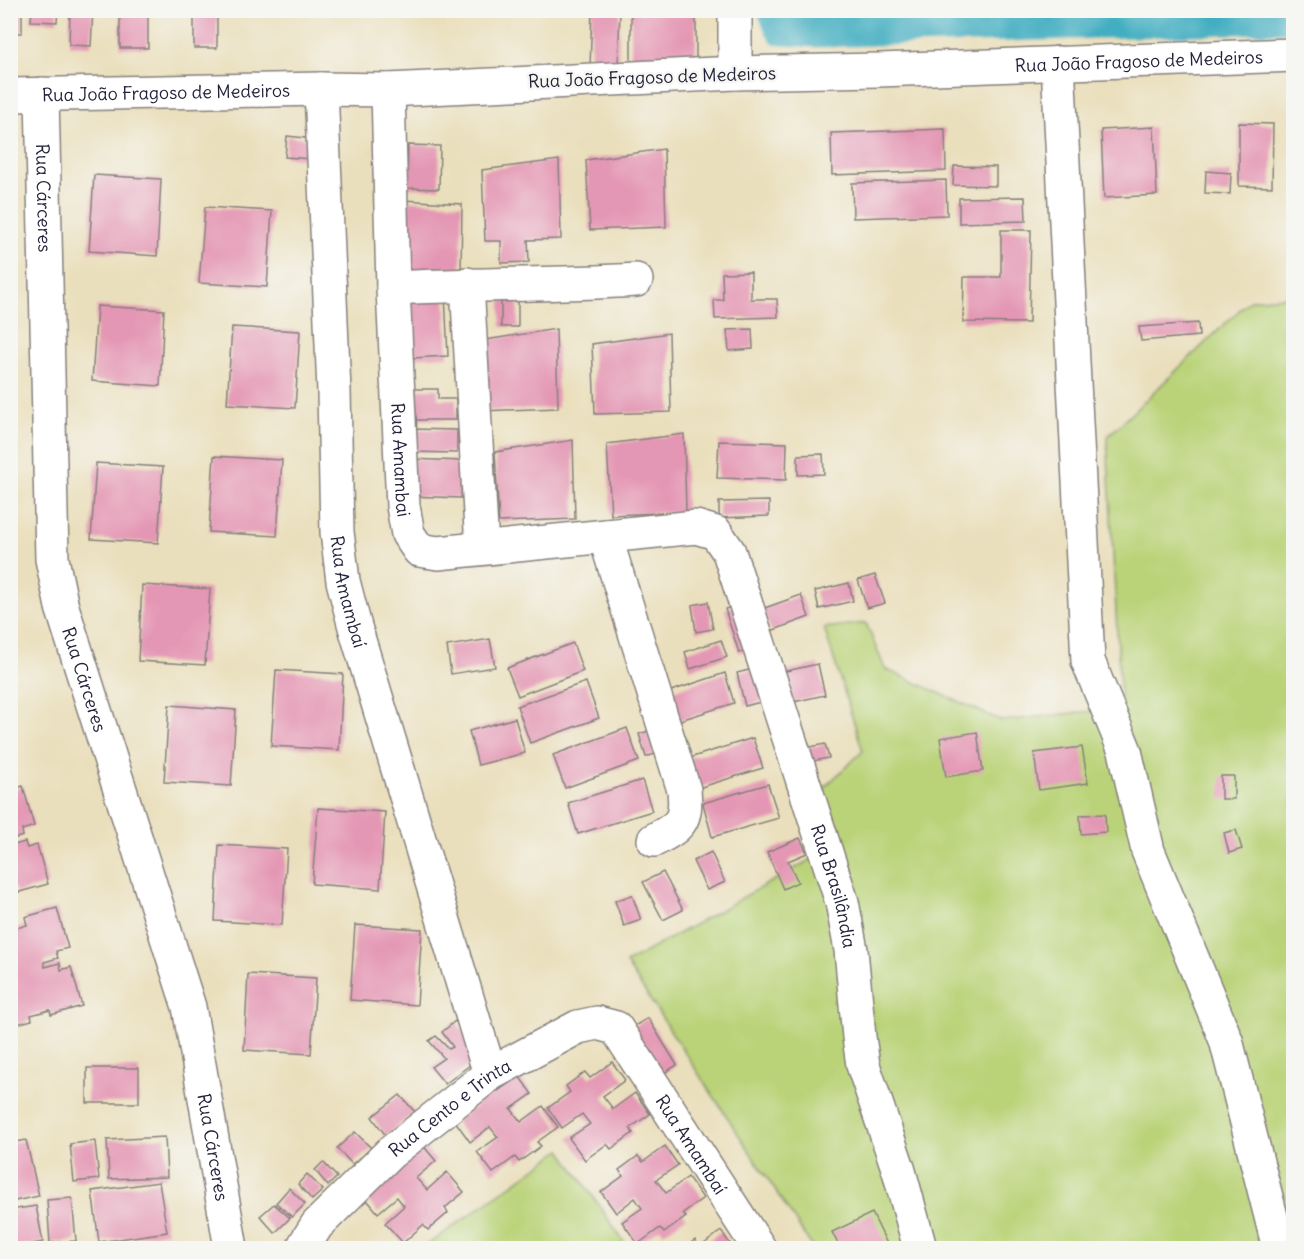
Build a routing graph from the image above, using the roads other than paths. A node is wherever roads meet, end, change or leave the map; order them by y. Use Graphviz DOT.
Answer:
graph roads {
  1 [pos="735,10"];
  2 [pos="1293,55"];
  3 [pos="1058,63"];
  4 [pos="735,73"];
  5 [pos="321,89"];
  6 [pos="387,90"];
  7 [pos="26,94"];
  8 [pos="636,280"];
  9 [pos="467,284"];
  10 [pos="393,288"];
  11 [pos="716,533"];
  12 [pos="605,536"];
  13 [pos="482,548"];
  14 [pos="654,840"];
  15 [pos="623,1039"];
  16 [pos="490,1074"];
  17 [pos="231,1248"];
  18 [pos="305,1248"];
  19 [pos="759,1248"];
  20 [pos="920,1248"];
  21 [pos="1279,1248"];
  1 -- 4 [label="street"];
  2 -- 3 [label="street, Rua João Fragoso de Medeiros"];
  3 -- 4 [label="street, Rua João Fragoso de Medeiros"];
  3 -- 21 [label="street"];
  4 -- 6 [label="street, Rua João Fragoso de Medeiros"];
  5 -- 6 [label="street, Rua João Fragoso de Medeiros"];
  5 -- 7 [label="street, Rua João Fragoso de Medeiros"];
  5 -- 16 [label="street, Rua Amambaí"];
  6 -- 10 [label="street, Rua Amambai"];
  7 -- 17 [label="street, Rua Cárceres"];
  8 -- 9 [label="street"];
  9 -- 10 [label="street"];
  9 -- 13 [label="street"];
  10 -- 13 [label="street, Rua Amambai"];
  11 -- 12 [label="street, Rua Amambai"];
  11 -- 20 [label="street, Rua Brasilândia"];
  12 -- 13 [label="street, Rua Amambai"];
  12 -- 14 [label="street"];
  15 -- 16 [label="street, Rua Cento e Trinta"];
  15 -- 19 [label="street, Rua Amambaí"];
  16 -- 18 [label="street, Rua Cento e Trinta"];
}
